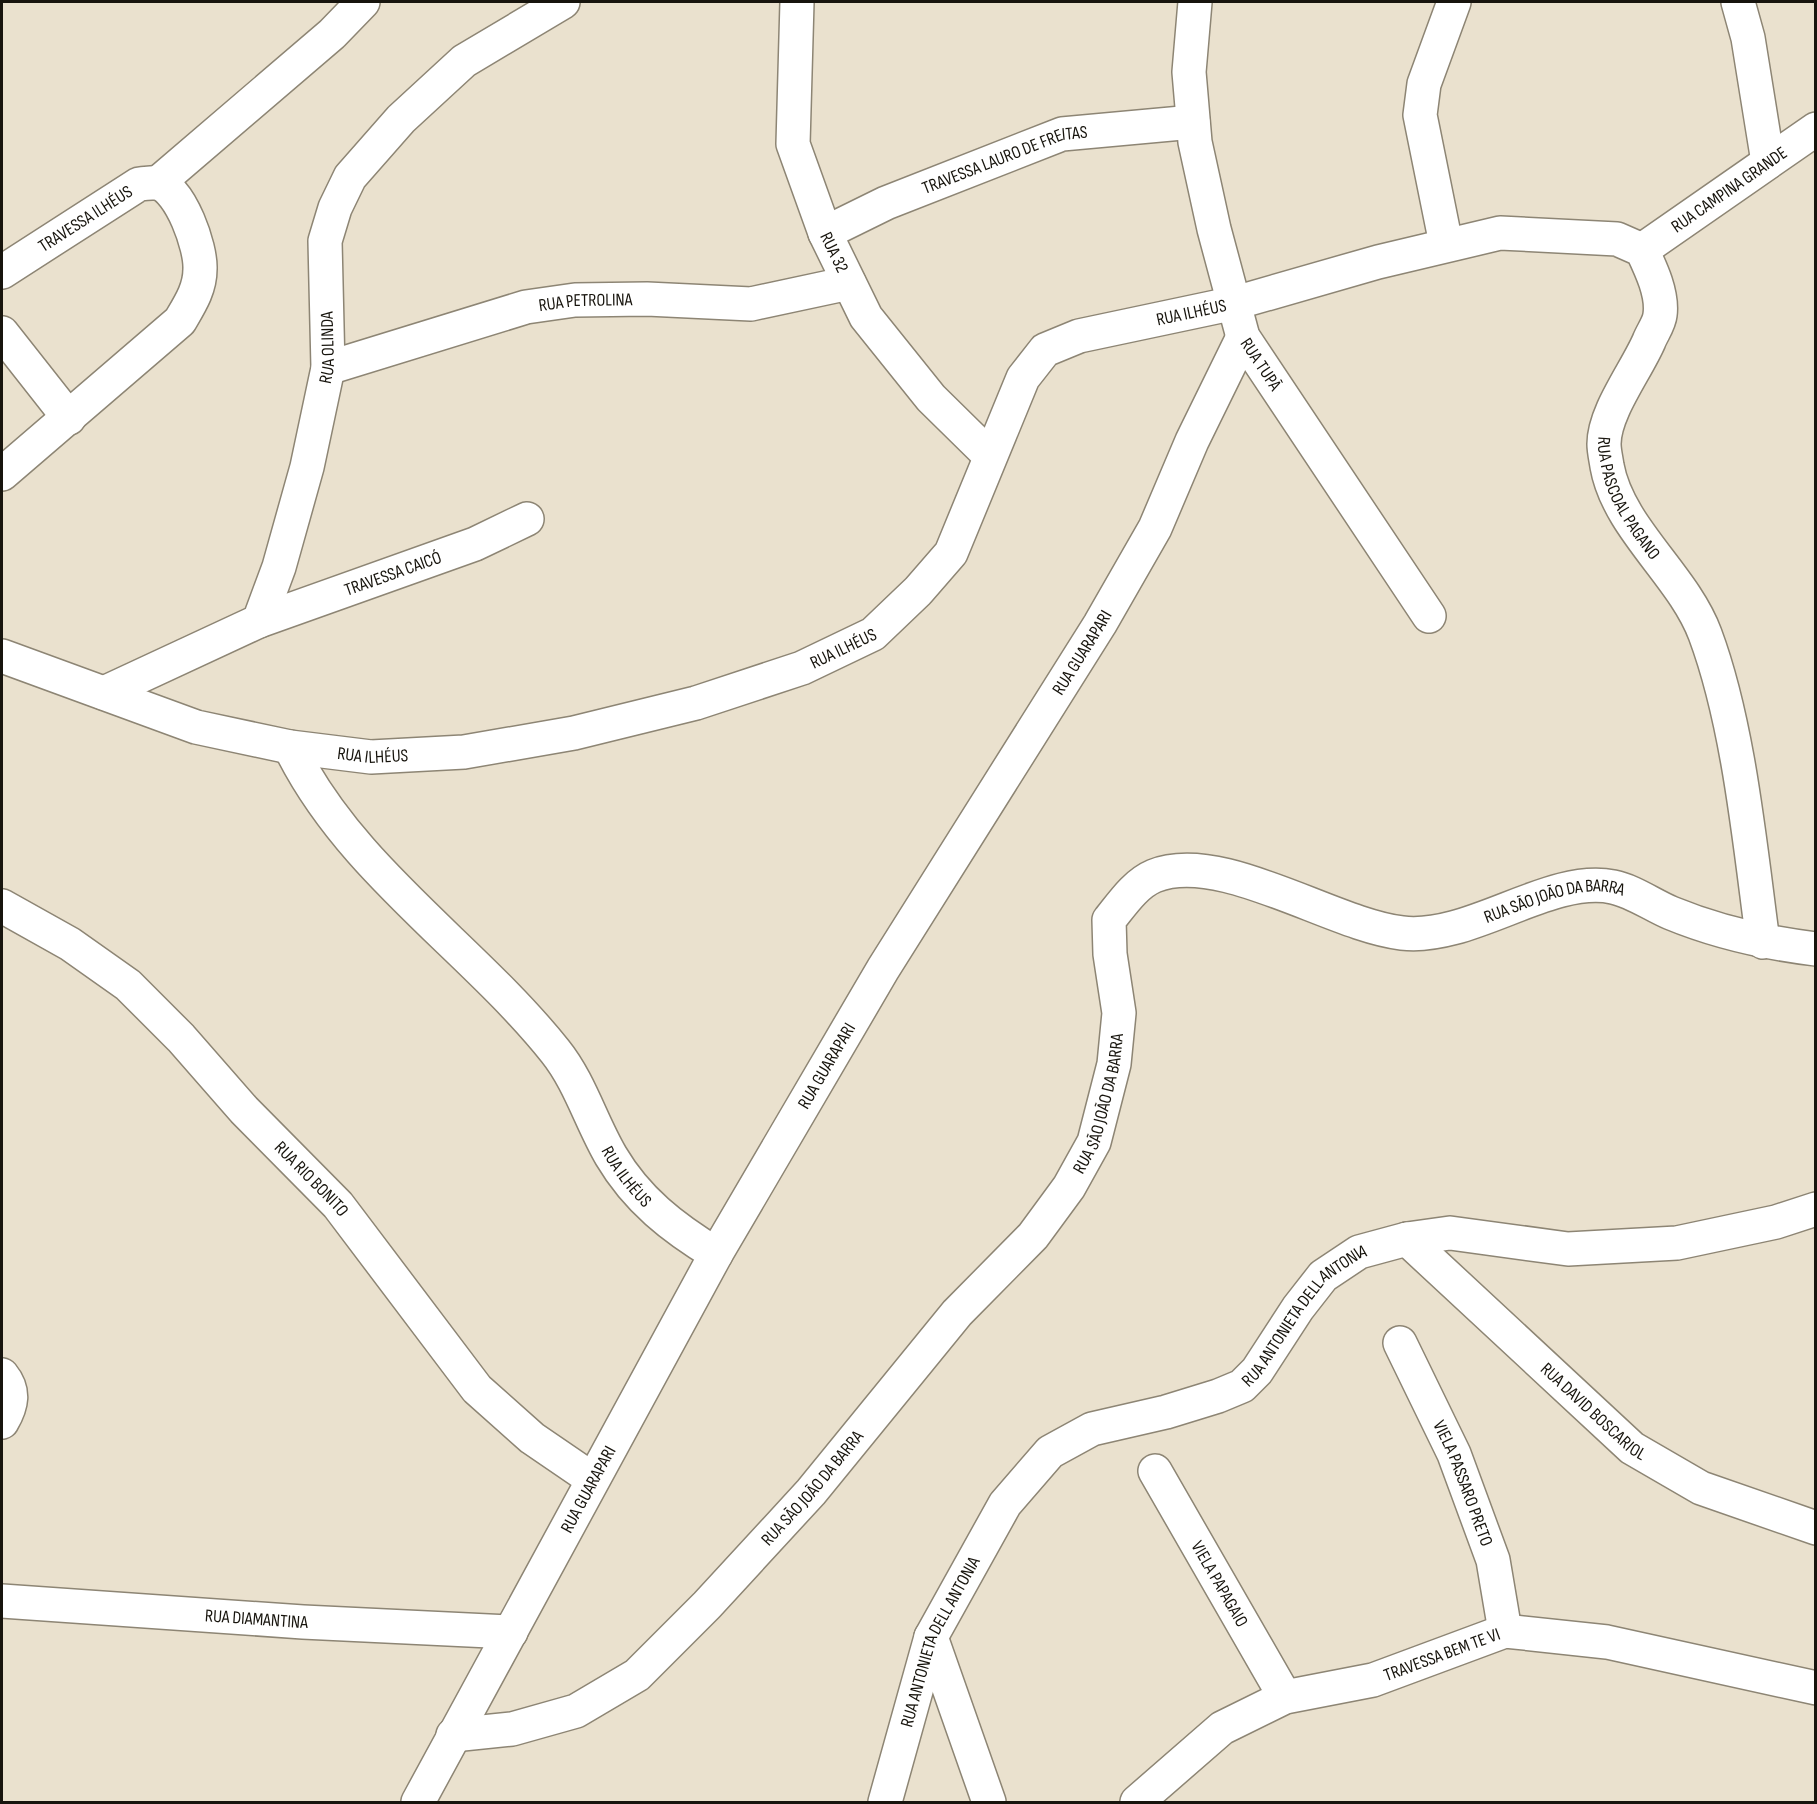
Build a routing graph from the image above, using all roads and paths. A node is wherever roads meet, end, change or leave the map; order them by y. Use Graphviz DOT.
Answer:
graph roads {
  1 [pos="363,2"];
  2 [pos="563,2"];
  3 [pos="797,2"];
  4 [pos="1195,2"];
  5 [pos="1454,2"];
  6 [pos="1738,2"];
  7 [pos="1193,122"];
  8 [pos="1815,129"];
  9 [pos="1768,162"];
  10 [pos="158,183"];
  11 [pos="825,233"];
  12 [pos="1446,244"];
  13 [pos="1642,250"];
  14 [pos="2,272"];
  15 [pos="849,283"];
  16 [pos="1235,303"];
  17 [pos="2,333"];
  18 [pos="1243,337"];
  19 [pos="328,368"];
  20 [pos="69,418"];
  21 [pos="990,456"];
  22 [pos="2,474"];
  23 [pos="527,519"];
  24 [pos="1429,616"];
  25 [pos="259,621"];
  26 [pos="2,656"];
  27 [pos="104,693"];
  28 [pos="290,747"];
  29 [pos="2,906"];
  30 [pos="1763,942"];
  31 [pos="1815,949"];
  32 [pos="1815,1209"];
  33 [pos="1407,1239"];
  34 [pos="716,1254"];
  35 [pos="1400,1343"];
  36 [pos="2,1375"];
  37 [pos="2,1422"];
  38 [pos="1155,1471"];
  39 [pos="592,1479"];
  40 [pos="1815,1528"];
  41 [pos="2,1601"];
  42 [pos="1505,1631"];
  43 [pos="510,1632"];
  44 [pos="931,1637"];
  45 [pos="1815,1688"];
  46 [pos="1285,1697"];
  47 [pos="453,1735"];
  48 [pos="418,1803"];
  49 [pos="885,1803"];
  50 [pos="989,1803"];
  51 [pos="1137,1803"];
  1 -- 10 [label="street"];
  2 -- 19 [label="street, RUA OLINDA"];
  3 -- 11 [label="street, RUA 32"];
  4 -- 7 [label="street, RUA TUPÃ"];
  5 -- 12 [label="street"];
  6 -- 9 [label="street"];
  7 -- 11 [label="street, TRAVESSA LAURO DE FREITAS"];
  7 -- 16 [label="street, RUA TUPÃ"];
  8 -- 9 [label="street, RUA CAMPINA GRANDE"];
  9 -- 13 [label="street, RUA CAMPINA GRANDE"];
  10 -- 14 [label="street, TRAVESSA ILHÉUS"];
  10 -- 20 [label="street"];
  11 -- 15 [label="street, RUA 32"];
  12 -- 13 [label="street"];
  12 -- 16 [label="street"];
  13 -- 30 [label="street, RUA PASCOAL PAGANO"];
  15 -- 19 [label="street, RUA PETROLINA"];
  15 -- 21 [label="street, RUA 32"];
  16 -- 18 [label="street, RUA TUPÃ"];
  16 -- 21 [label="street, RUA ILHÉUS"];
  17 -- 20 [label="street"];
  18 -- 24 [label="street, RUA TUPÃ"];
  18 -- 34 [label="street, RUA GUARAPARI"];
  19 -- 25 [label="street, RUA OLINDA"];
  20 -- 22 [label="street"];
  21 -- 28 [label="street, RUA ILHÉUS"];
  23 -- 25 [label="street, TRAVESSA CAICÓ"];
  25 -- 27 [label="street"];
  26 -- 27 [label="street, RUA ILHÉUS"];
  27 -- 28 [label="street, RUA ILHÉUS"];
  28 -- 34 [label="street, RUA ILHÉUS"];
  29 -- 39 [label="street, RUA RIO BONITO"];
  30 -- 31 [label="street, RUA SÃO JOÃO DA BARRA"];
  30 -- 47 [label="street, RUA SÃO JOÃO DA BARRA"];
  32 -- 33 [label="street, RUA ANTONIETA DELL ANTONIA"];
  33 -- 40 [label="street, RUA DAVID BOSCARIOL"];
  33 -- 44 [label="street, RUA ANTONIETA DELL ANTONIA"];
  34 -- 39 [label="street, RUA GUARAPARI"];
  35 -- 42 [label="street, VIELA PASSARO PRETO"];
  36 -- 37 [label="street"];
  38 -- 46 [label="street, VIELA PAPAGAIO"];
  39 -- 43 [label="street, RUA GUARAPARI"];
  41 -- 43 [label="street, RUA DIAMANTINA"];
  42 -- 45 [label="street, TRAVESSA BEM TE VI"];
  42 -- 46 [label="street, TRAVESSA BEM TE VI"];
  43 -- 47 [label="street, RUA GUARAPARI"];
  44 -- 49 [label="street, RUA ANTONIETA DELL ANTONIA"];
  44 -- 50 [label="street"];
  46 -- 51 [label="street, TRAVESSA BEM TE VI"];
  47 -- 48 [label="street, RUA GUARAPARI"];
}
